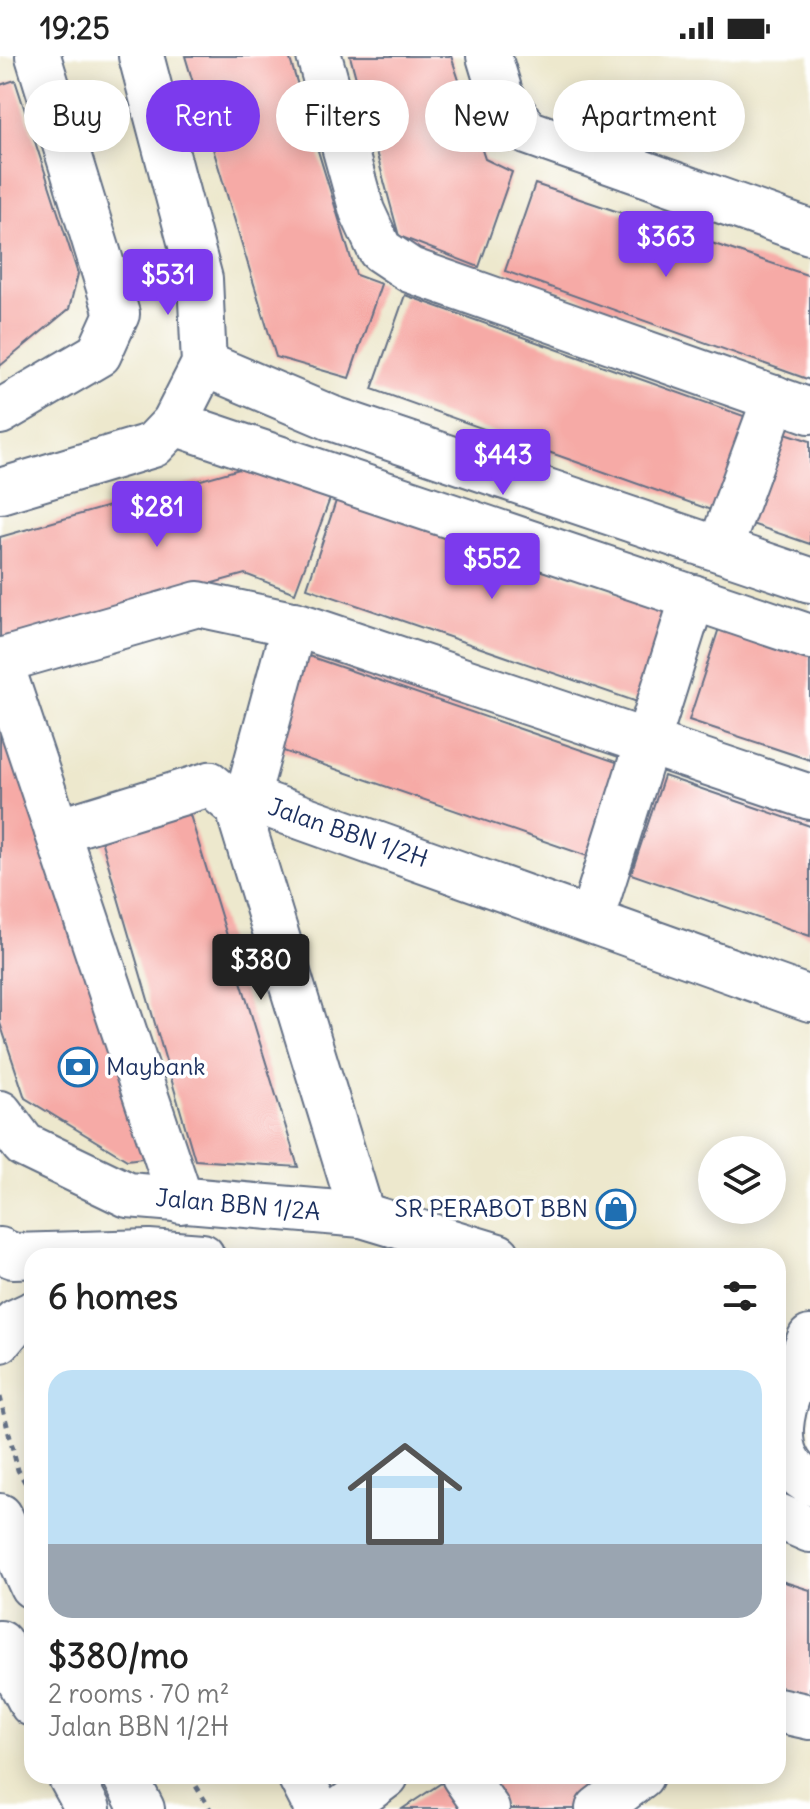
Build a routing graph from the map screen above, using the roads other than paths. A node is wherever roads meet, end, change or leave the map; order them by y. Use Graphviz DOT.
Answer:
graph roads {
  1 [pos="38,56"];
  2 [pos="141,56"];
  3 [pos="319,56"];
  4 [pos="489,56"];
  5 [pos="810,232"];
  6 [pos="204,364"];
  7 [pos="792,405"];
  8 [pos="0,412"];
  9 [pos="174,423"];
  10 [pos="0,491"];
  11 [pos="720,548"];
  12 [pos="810,580"];
  13 [pos="693,597"];
  14 [pos="294,624"];
  15 [pos="810,637"];
  16 [pos="0,661"];
  17 [pos="644,743"];
  18 [pos="810,797"];
  19 [pos="246,806"];
  20 [pos="57,831"];
  21 [pos="591,920"];
  22 [pos="810,999"];
  23 [pos="0,1113"];
  24 [pos="181,1201"];
  25 [pos="362,1215"];
  26 [pos="471,1248"];
  27 [pos="0,1250"];
  28 [pos="24,1256"];
  29 [pos="24,1318"];
  30 [pos="0,1340"];
  31 [pos="800,1350"];
  32 [pos="789,1422"];
  33 [pos="786,1459"];
  34 [pos="786,1478"];
  35 [pos="810,1485"];
  36 [pos="0,1516"];
  37 [pos="786,1520"];
  38 [pos="810,1530"];
  39 [pos="24,1568"];
  40 [pos="0,1643"];
  41 [pos="24,1689"];
  42 [pos="786,1712"];
  43 [pos="810,1717"];
  44 [pos="74,1784"];
  45 [pos="129,1784"];
  46 [pos="304,1784"];
  47 [pos="375,1784"];
  48 [pos="470,1784"];
  49 [pos="631,1784"];
  50 [pos="88,1809"];
  51 [pos="142,1809"];
  52 [pos="317,1809"];
  53 [pos="342,1809"];
  54 [pos="487,1809"];
  55 [pos="598,1809"];
  1 -- 8 [label="street"];
  2 -- 6 [label="street"];
  3 -- 7 [label="street"];
  4 -- 5 [label="street"];
  6 -- 9 [label="street"];
  6 -- 11 [label="street"];
  7 -- 11 [label="street"];
  9 -- 10 [label="street"];
  9 -- 13 [label="street"];
  11 -- 12 [label="street"];
  13 -- 15 [label="street"];
  13 -- 17 [label="street"];
  14 -- 16 [label="street"];
  14 -- 17 [label="street"];
  14 -- 19 [label="street"];
  16 -- 20 [label="street"];
  17 -- 18 [label="street"];
  17 -- 21 [label="street"];
  19 -- 20 [label="street"];
  19 -- 21 [label="street, Jalan BBN 1/2H"];
  19 -- 25 [label="street, Jalan BBN 1/2H"];
  20 -- 24 [label="street"];
  21 -- 22 [label="street, Jalan BBN 1/2H"];
  23 -- 24 [label="street, Jalan BBN 1/2A"];
  24 -- 25 [label="street, Jalan BBN 1/2A"];
  25 -- 26 [label="street, Jalan BBN 1/2A"];
  27 -- 28 [label="street"];
  29 -- 30 [label="street"];
  31 -- 32 [label="street"];
  33 -- 35 [label="street"];
  34 -- 35 [label="street"];
  36 -- 39 [label="street"];
  37 -- 38 [label="street"];
  40 -- 41 [label="street"];
  42 -- 43 [label="street"];
  44 -- 50 [label="street"];
  45 -- 51 [label="street"];
  46 -- 52 [label="street"];
  47 -- 53 [label="street"];
  48 -- 54 [label="street"];
  49 -- 55 [label="street"];
}
